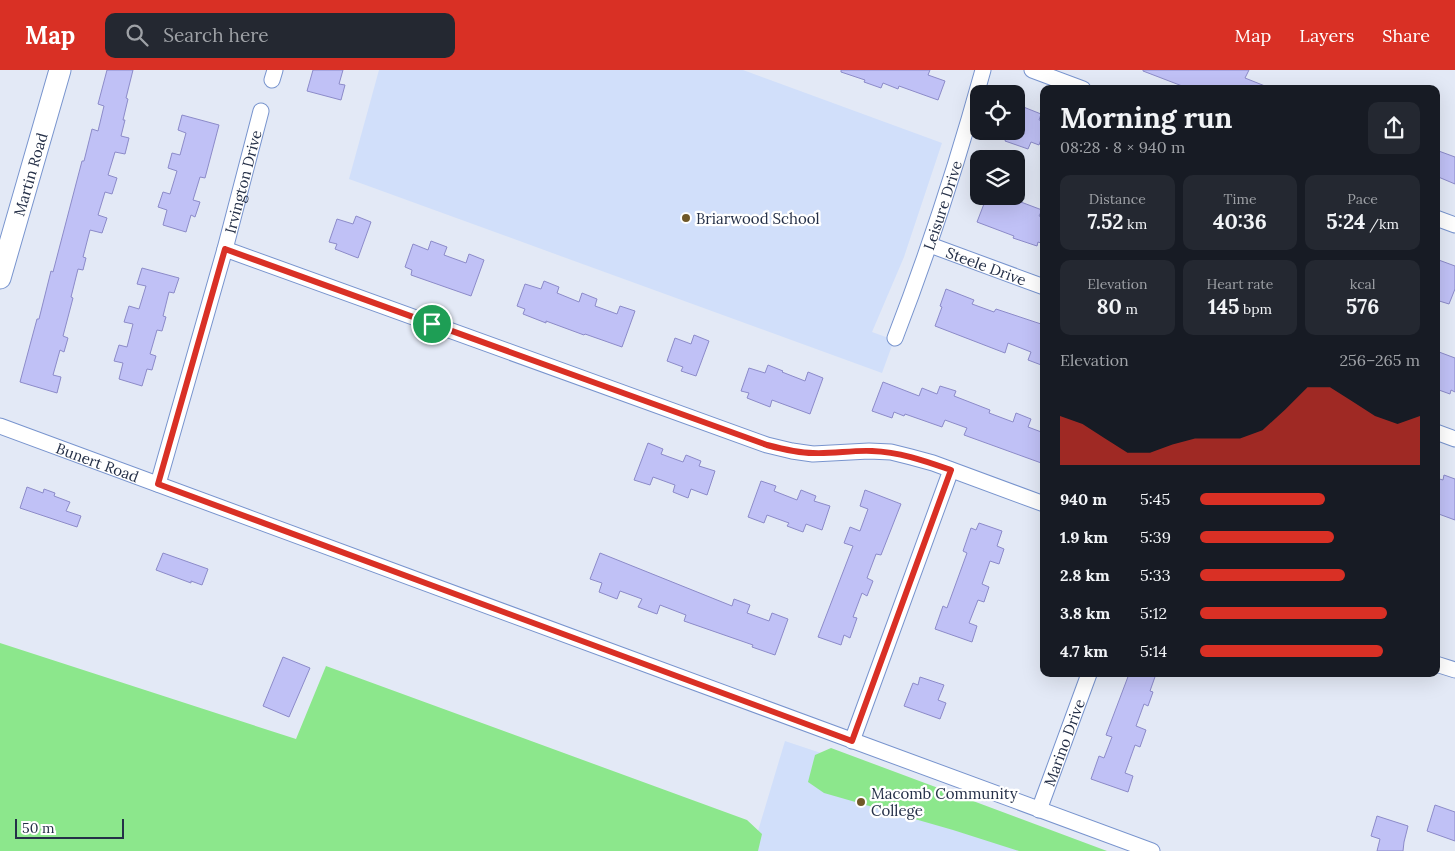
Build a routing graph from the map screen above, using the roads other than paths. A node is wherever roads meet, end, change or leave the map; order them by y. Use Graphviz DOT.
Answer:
graph roads {
  1 [pos="60,70"];
  2 [pos="983,70"];
  3 [pos="1032,70"];
  4 [pos="1072,85"];
  5 [pos="261,112"];
  6 [pos="1440,219"];
  7 [pos="1455,225"];
  8 [pos="930,245"];
  9 [pos="225,249"];
  10 [pos="0,278"];
  11 [pos="1040,286"];
  12 [pos="895,338"];
  13 [pos="0,426"];
  14 [pos="1440,433"];
  15 [pos="1455,439"];
  16 [pos="951,470"];
  17 [pos="158,484"];
  18 [pos="1040,503"];
  19 [pos="1440,665"];
  20 [pos="1455,670"];
  21 [pos="1088,677"];
  22 [pos="852,741"];
  23 [pos="1039,810"];
  24 [pos="1152,851"];
  1 -- 10 [label="street, Martin Road"];
  2 -- 8 [label="street, Leisure Drive"];
  3 -- 4 [label="street"];
  5 -- 9 [label="street, Irvington Drive"];
  6 -- 7 [label="street"];
  8 -- 11 [label="street, Steele Drive"];
  8 -- 12 [label="street, Leisure Drive"];
  9 -- 16 [label="street"];
  9 -- 17 [label="street, Irvington Drive"];
  13 -- 17 [label="street, Bunert Road"];
  14 -- 15 [label="street"];
  16 -- 18 [label="street"];
  16 -- 22 [label="street"];
  17 -- 22 [label="street, Bunert Road"];
  19 -- 20 [label="street"];
  21 -- 23 [label="street, Marino Drive"];
  22 -- 23 [label="street, Bunert Road"];
  23 -- 24 [label="street, Bunert Road"];
}
